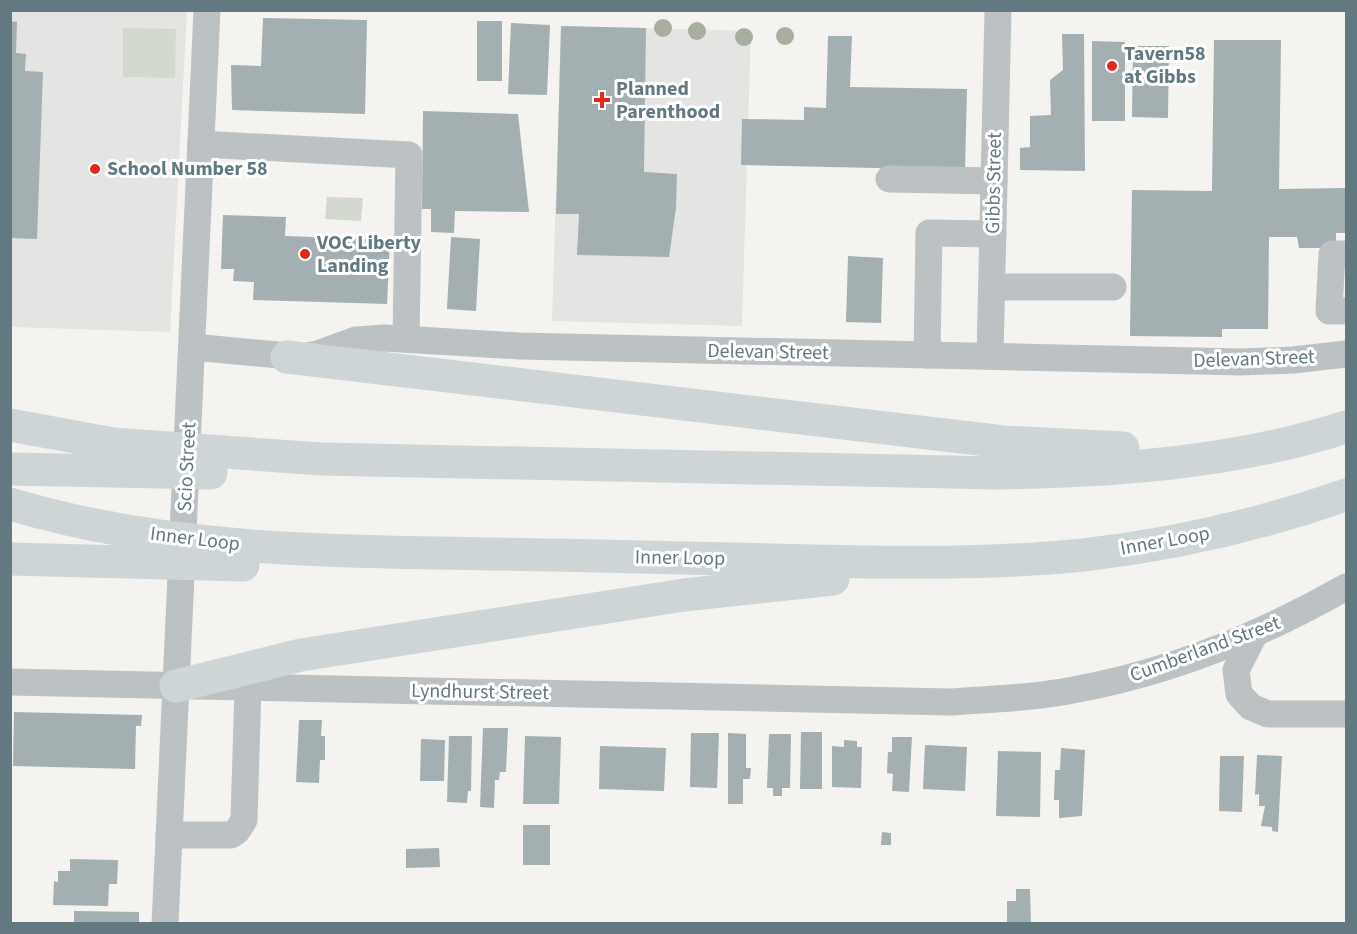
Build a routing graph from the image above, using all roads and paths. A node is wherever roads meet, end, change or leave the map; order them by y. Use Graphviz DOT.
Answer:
graph roads {
  1 [pos="207,10"];
  2 [pos="998,10"];
  3 [pos="201,144"];
  4 [pos="889,178"];
  5 [pos="994,182"];
  6 [pos="993,234"];
  7 [pos="1347,254"];
  8 [pos="992,287"];
  9 [pos="1113,287"];
  10 [pos="1347,312"];
  11 [pos="406,339"];
  12 [pos="1347,354"];
  13 [pos="193,355"];
  14 [pos="927,355"];
  15 [pos="990,356"];
  16 [pos="287,357"];
  17 [pos="10,425"];
  18 [pos="1345,428"];
  19 [pos="498,464"];
  20 [pos="22,470"];
  21 [pos="1347,495"];
  22 [pos="10,504"];
  23 [pos="614,556"];
  24 [pos="10,559"];
  25 [pos="999,561"];
  26 [pos="1347,587"];
  27 [pos="1255,633"];
  28 [pos="177,671"];
  29 [pos="10,682"];
  30 [pos="248,687"];
  31 [pos="950,702"];
  32 [pos="1347,714"];
  33 [pos="169,835"];
  34 [pos="165,924"];
  1 -- 3 [label="street, Scio Street"];
  2 -- 5 [label="street, Gibbs Street"];
  3 -- 11 [label="street"];
  3 -- 13 [label="street, Scio Street"];
  4 -- 5 [label="street"];
  5 -- 6 [label="street, Gibbs Street"];
  6 -- 8 [label="street, Gibbs Street"];
  6 -- 14 [label="street"];
  7 -- 10 [label="street"];
  8 -- 9 [label="street"];
  8 -- 15 [label="street, Gibbs Street"];
  11 -- 14 [label="street, Delevan Street"];
  11 -- 16 [label="street, Delevan Street"];
  12 -- 15 [label="street, Delevan Street"];
  13 -- 16 [label="street, Delevan Street"];
  13 -- 28 [label="street, Scio Street"];
  14 -- 15 [label="street, Delevan Street"];
  16 -- 18 [label="highway"];
  17 -- 19 [label="highway"];
  18 -- 19 [label="highway"];
  19 -- 20 [label="highway"];
  21 -- 25 [label="highway, Inner Loop"];
  22 -- 23 [label="highway, Inner Loop"];
  23 -- 24 [label="highway"];
  23 -- 25 [label="highway, Inner Loop"];
  25 -- 28 [label="highway"];
  26 -- 27 [label="street, Cumberland Street"];
  27 -- 31 [label="street, Cumberland Street"];
  27 -- 32 [label="street"];
  28 -- 29 [label="street, Lyndhurst Street"];
  28 -- 30 [label="street, Lyndhurst Street"];
  28 -- 33 [label="street, Scio Street"];
  30 -- 31 [label="street, Lyndhurst Street"];
  30 -- 33 [label="street"];
  33 -- 34 [label="street, Scio Street"];
}
